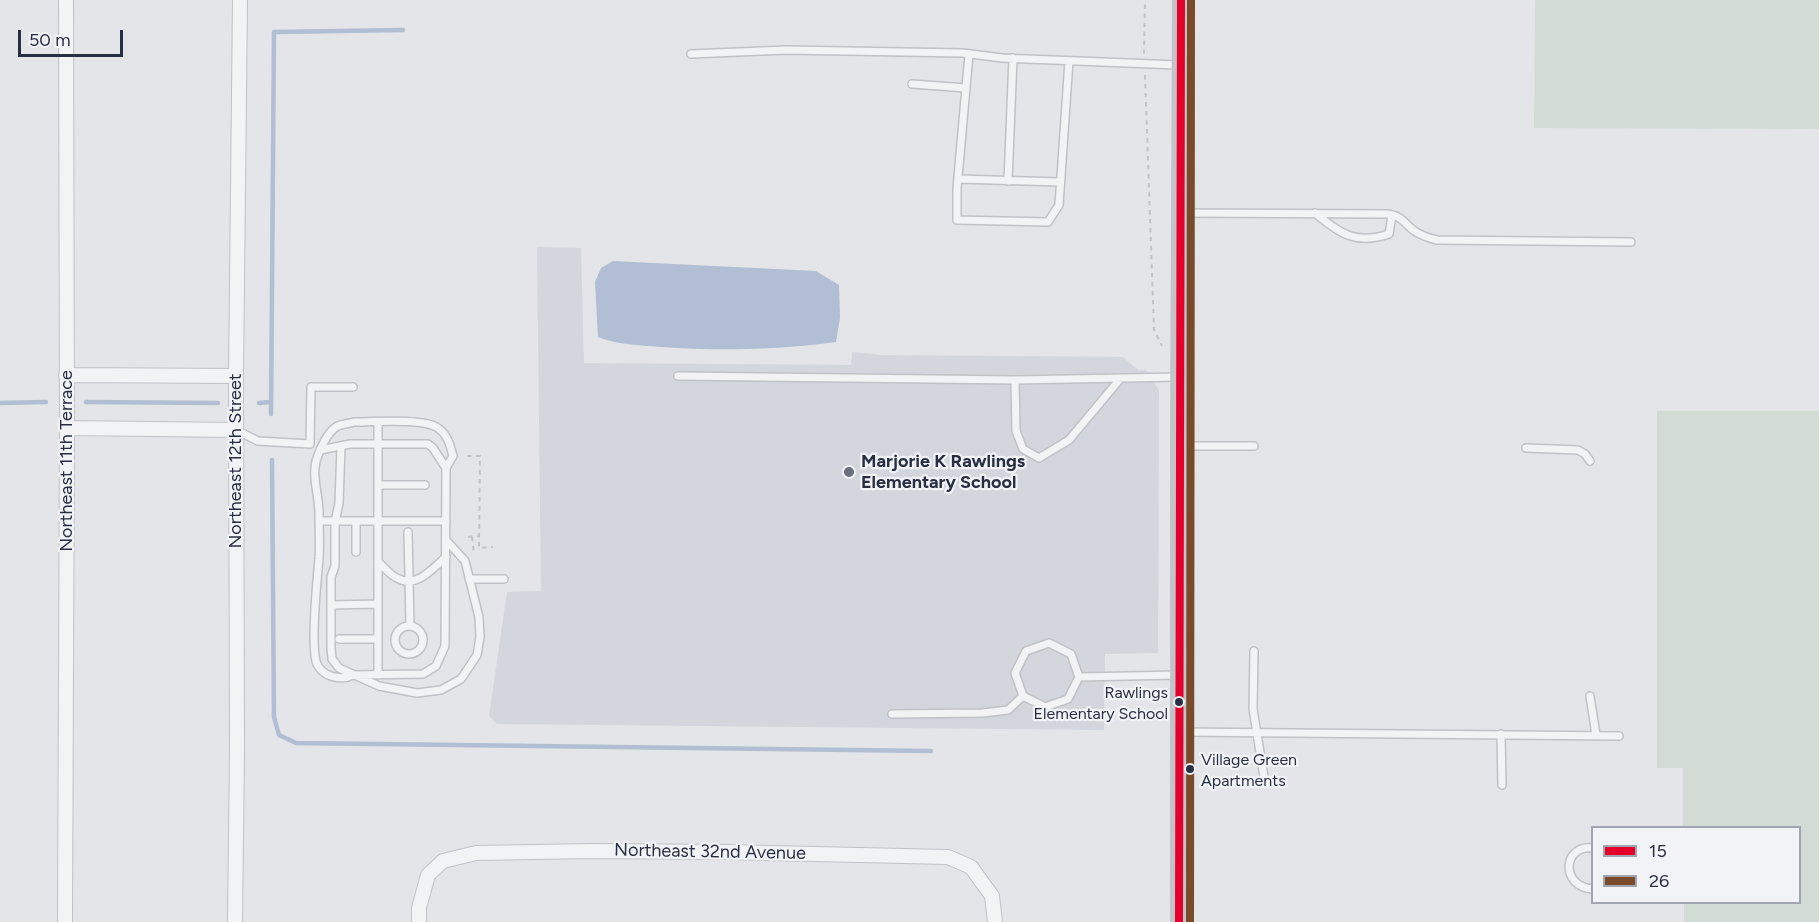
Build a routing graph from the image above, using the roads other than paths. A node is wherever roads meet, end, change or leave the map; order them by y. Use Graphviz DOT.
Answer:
graph roads {
  1 [pos="66,0"];
  2 [pos="240,0"];
  3 [pos="1181,0"];
  4 [pos="691,54"];
  5 [pos="969,54"];
  6 [pos="1013,58"];
  7 [pos="1069,61"];
  8 [pos="1181,65"];
  9 [pos="912,84"];
  10 [pos="966,88"];
  11 [pos="958,179"];
  12 [pos="1008,181"];
  13 [pos="1060,182"];
  14 [pos="1180,213"];
  15 [pos="1315,213"];
  16 [pos="1392,215"];
  17 [pos="1631,242"];
  18 [pos="66,375"];
  19 [pos="236,376"];
  20 [pos="678,376"];
  21 [pos="1180,377"];
  22 [pos="1120,379"];
  23 [pos="1015,380"];
  24 [pos="352,387"];
  25 [pos="378,422"];
  26 [pos="68,428"];
  27 [pos="237,430"];
  28 [pos="323,443"];
  29 [pos="378,443"];
  30 [pos="310,444"];
  31 [pos="1179,446"];
  32 [pos="1254,446"];
  33 [pos="341,447"];
  34 [pos="1526,448"];
  35 [pos="320,450"];
  36 [pos="1590,461"];
  37 [pos="446,468"];
  38 [pos="379,485"];
  39 [pos="425,485"];
  40 [pos="319,521"];
  41 [pos="446,521"];
  42 [pos="335,522"];
  43 [pos="356,522"];
  44 [pos="379,522"];
  45 [pos="408,532"];
  46 [pos="446,540"];
  47 [pos="356,552"];
  48 [pos="446,556"];
  49 [pos="378,562"];
  50 [pos="470,579"];
  51 [pos="504,579"];
  52 [pos="409,582"];
  53 [pos="378,604"];
  54 [pos="331,605"];
  55 [pos="410,626"];
  56 [pos="339,639"];
  57 [pos="378,639"];
  58 [pos="1254,651"];
  59 [pos="352,675"];
  60 [pos="378,675"];
  61 [pos="1178,675"];
  62 [pos="1079,677"];
  63 [pos="1023,696"];
  64 [pos="1590,696"];
  65 [pos="892,714"];
  66 [pos="1178,732"];
  67 [pos="1256,732"];
  68 [pos="1502,734"];
  69 [pos="1596,735"];
  70 [pos="1618,736"];
  71 [pos="1265,783"];
  72 [pos="1502,785"];
  73 [pos="1591,848"];
  74 [pos="1591,889"];
  75 [pos="65,922"];
  76 [pos="235,922"];
  77 [pos="419,922"];
  78 [pos="995,922"];
  79 [pos="1179,922"];
  1 -- 18 [label="street, Northeast 11th Terrace"];
  2 -- 19 [label="street, Northeast 12th Street"];
  3 -- 8 [label="street"];
  4 -- 5 [label="lane"];
  5 -- 6 [label="lane"];
  5 -- 10 [label="lane"];
  6 -- 7 [label="lane"];
  6 -- 12 [label="lane"];
  7 -- 8 [label="lane"];
  7 -- 13 [label="lane"];
  8 -- 14 [label="street"];
  9 -- 10 [label="lane"];
  10 -- 11 [label="lane"];
  11 -- 12 [label="lane"];
  11 -- 13 [label="lane"];
  12 -- 13 [label="lane"];
  14 -- 15 [label="lane"];
  14 -- 21 [label="street"];
  15 -- 16 [label="lane"];
  15 -- 16 [label="lane"];
  16 -- 17 [label="lane"];
  18 -- 19 [label="street"];
  18 -- 26 [label="street, Northeast 11th Terrace"];
  19 -- 27 [label="street, Northeast 12th Street"];
  20 -- 23 [label="lane"];
  21 -- 22 [label="lane"];
  21 -- 31 [label="street"];
  22 -- 23 [label="lane"];
  22 -- 23 [label="lane"];
  24 -- 30 [label="lane"];
  25 -- 28 [label="lane"];
  25 -- 29 [label="lane"];
  25 -- 37 [label="lane"];
  26 -- 27 [label="street"];
  26 -- 75 [label="street, Northeast 11th Terrace"];
  27 -- 30 [label="lane"];
  27 -- 76 [label="street, Northeast 12th Street"];
  28 -- 30 [label="lane"];
  28 -- 35 [label="lane"];
  29 -- 33 [label="lane"];
  29 -- 37 [label="lane"];
  29 -- 38 [label="lane"];
  31 -- 32 [label="lane"];
  31 -- 61 [label="street"];
  33 -- 35 [label="lane"];
  33 -- 42 [label="lane"];
  34 -- 36 [label="lane"];
  35 -- 40 [label="lane"];
  37 -- 41 [label="lane"];
  38 -- 39 [label="lane"];
  38 -- 44 [label="lane"];
  40 -- 42 [label="lane"];
  40 -- 59 [label="lane"];
  41 -- 44 [label="lane"];
  41 -- 46 [label="lane"];
  42 -- 43 [label="lane"];
  42 -- 54 [label="lane"];
  43 -- 44 [label="lane"];
  43 -- 47 [label="lane"];
  44 -- 49 [label="lane"];
  45 -- 52 [label="lane"];
  46 -- 48 [label="lane"];
  46 -- 50 [label="lane"];
  48 -- 52 [label="lane"];
  48 -- 60 [label="lane"];
  49 -- 52 [label="lane"];
  49 -- 53 [label="lane"];
  50 -- 51 [label="lane"];
  50 -- 59 [label="lane"];
  52 -- 55 [label="lane"];
  53 -- 54 [label="lane"];
  53 -- 57 [label="lane"];
  54 -- 59 [label="lane"];
  55 -- 55 [label="lane"];
  56 -- 57 [label="lane"];
  57 -- 60 [label="lane"];
  58 -- 67 [label="lane"];
  59 -- 60 [label="lane"];
  61 -- 62 [label="lane"];
  61 -- 66 [label="street"];
  62 -- 63 [label="lane"];
  62 -- 63 [label="lane"];
  63 -- 65 [label="lane"];
  64 -- 69 [label="lane"];
  66 -- 67 [label="lane"];
  66 -- 79 [label="street"];
  67 -- 68 [label="lane"];
  67 -- 71 [label="lane"];
  68 -- 69 [label="lane"];
  68 -- 72 [label="lane"];
  69 -- 70 [label="lane"];
  73 -- 74 [label="lane"];
  77 -- 78 [label="street, Northeast 32nd Avenue"];
}
